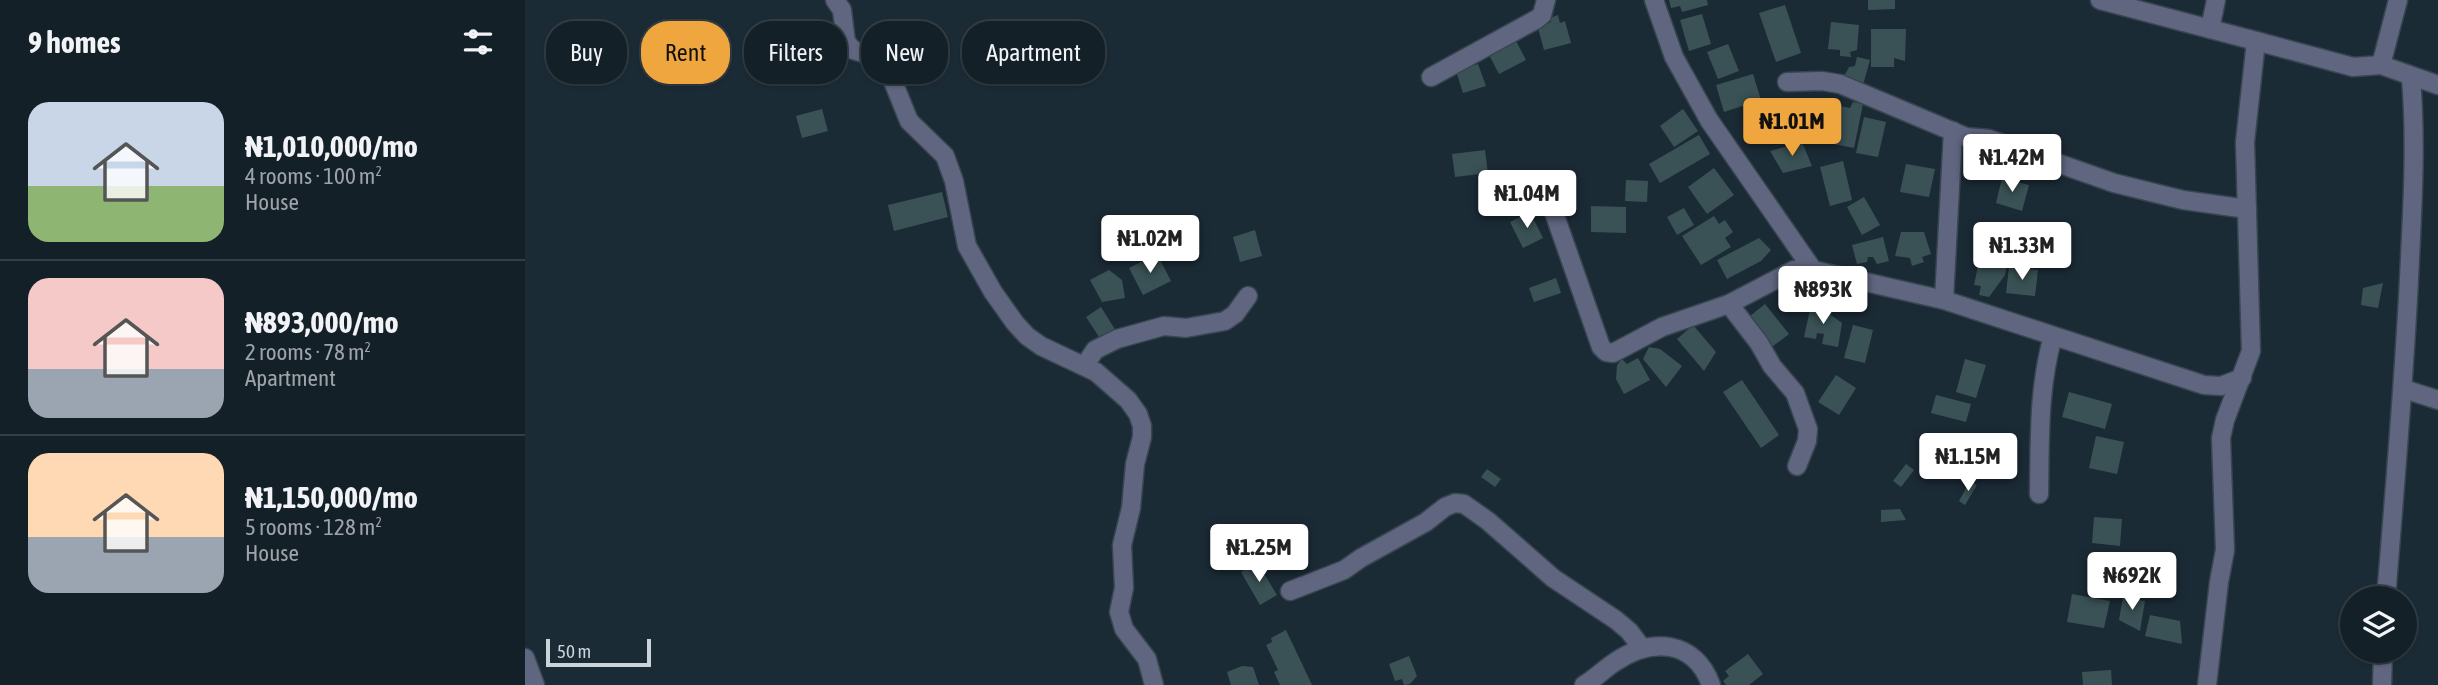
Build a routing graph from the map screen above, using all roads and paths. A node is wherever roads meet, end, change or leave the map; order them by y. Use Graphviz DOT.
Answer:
graph roads {
  1 [pos="835,0"];
  2 [pos="1546,0"];
  3 [pos="1654,0"];
  4 [pos="2100,0"];
  5 [pos="2216,0"];
  6 [pos="2398,0"];
  7 [pos="2210,29"];
  8 [pos="2256,41"];
  9 [pos="2381,65"];
  10 [pos="1431,77"];
  11 [pos="2411,78"];
  12 [pos="1787,82"];
  13 [pos="2438,85"];
  14 [pos="1953,131"];
  15 [pos="1552,208"];
  16 [pos="2247,209"];
  17 [pos="1813,270"];
  18 [pos="1248,296"];
  19 [pos="1944,300"];
  20 [pos="1729,304"];
  21 [pos="2053,336"];
  22 [pos="1085,365"];
  23 [pos="2242,378"];
  24 [pos="2204,385"];
  25 [pos="2404,389"];
  26 [pos="2438,400"];
  27 [pos="2230,409"];
  28 [pos="1797,466"];
  29 [pos="2039,494"];
  30 [pos="2387,586"];
  31 [pos="1290,591"];
  32 [pos="1642,648"];
  33 [pos="525,658"];
  34 [pos="2383,663"];
  35 [pos="535,685"];
  36 [pos="1154,685"];
  37 [pos="1584,685"];
  38 [pos="1711,685"];
  39 [pos="2207,685"];
  40 [pos="2382,685"];
  1 -- 22 [label="street"];
  2 -- 10 [label="street"];
  3 -- 17 [label="street"];
  4 -- 7 [label="street"];
  5 -- 7 [label="street"];
  6 -- 9 [label="street"];
  7 -- 8 [label="street"];
  8 -- 9 [label="street"];
  8 -- 16 [label="street"];
  9 -- 11 [label="street"];
  11 -- 13 [label="street"];
  11 -- 25 [label="street"];
  12 -- 14 [label="street"];
  14 -- 16 [label="street"];
  14 -- 19 [label="street"];
  15 -- 20 [label="street"];
  16 -- 23 [label="street"];
  17 -- 19 [label="street"];
  17 -- 20 [label="street"];
  18 -- 22 [label="street"];
  19 -- 21 [label="street"];
  20 -- 28 [label="street"];
  21 -- 24 [label="street"];
  21 -- 29 [label="street"];
  22 -- 36 [label="street"];
  23 -- 24 [label="street"];
  23 -- 27 [label="street"];
  24 -- 27 [label="street"];
  25 -- 26 [label="street"];
  25 -- 30 [label="street"];
  27 -- 39 [label="street"];
  31 -- 32 [label="street"];
  32 -- 37 [label="street"];
  32 -- 38 [label="street"];
  33 -- 35 [label="street"];
  34 -- 40 [label="street"];
}
